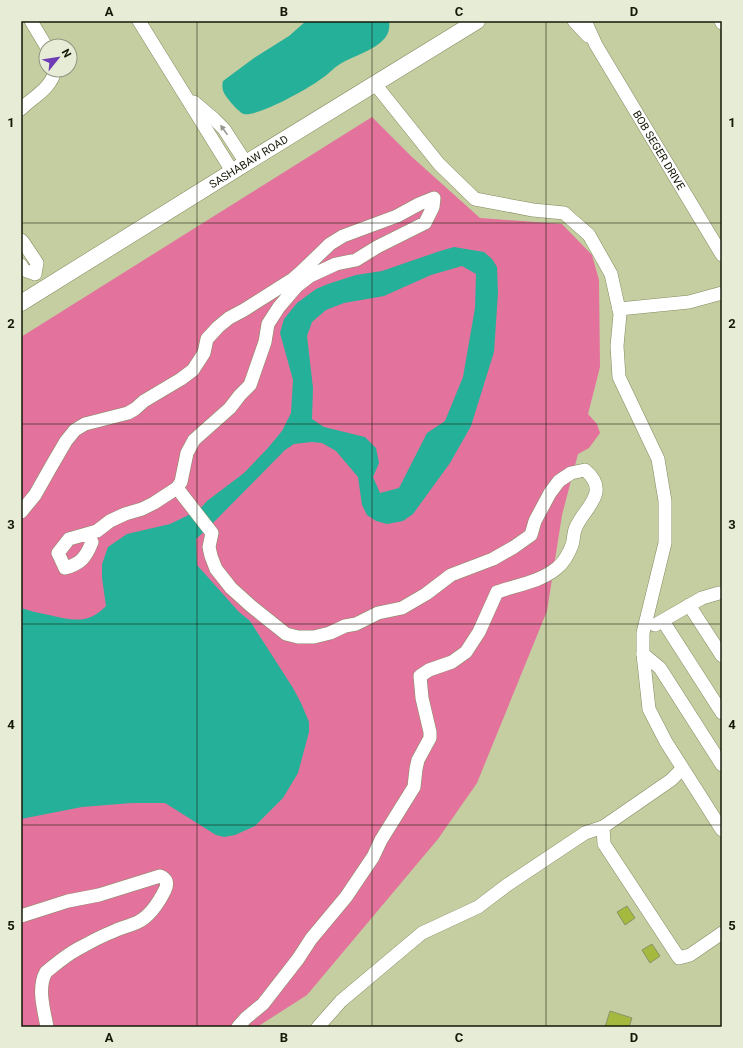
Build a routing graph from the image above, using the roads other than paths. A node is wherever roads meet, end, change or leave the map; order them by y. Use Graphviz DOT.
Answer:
graph roads {
  1 [pos="31,21"];
  2 [pos="139,21"];
  3 [pos="477,21"];
  4 [pos="574,21"];
  5 [pos="585,21"];
  6 [pos="41,38"];
  7 [pos="596,45"];
  8 [pos="54,78"];
  9 [pos="375,84"];
  10 [pos="21,109"];
  11 [pos="239,167"];
  12 [pos="21,240"];
  13 [pos="722,255"];
  14 [pos="21,265"];
  15 [pos="35,274"];
  16 [pos="44,288"];
  17 [pos="722,293"];
  18 [pos="21,303"];
  19 [pos="619,309"];
  20 [pos="177,488"];
  21 [pos="21,512"];
  22 [pos="92,542"];
  23 [pos="721,594"];
  24 [pos="689,604"];
  25 [pos="663,621"];
  26 [pos="643,633"];
  27 [pos="643,654"];
  28 [pos="722,656"];
  29 [pos="722,713"];
  30 [pos="722,765"];
  31 [pos="682,769"];
  32 [pos="603,827"];
  33 [pos="722,830"];
  34 [pos="21,916"];
  35 [pos="722,933"];
  36 [pos="47,1027"];
  37 [pos="238,1027"];
  38 [pos="318,1027"];
  1 -- 6 [label="lane"];
  2 -- 11 [label="lane"];
  3 -- 9 [label="main road, SASHABAW ROAD"];
  4 -- 7 [label="lane, BOB SEGER DRIVE"];
  5 -- 7 [label="lane, BOB SEGER DRIVE"];
  7 -- 13 [label="lane, BOB SEGER DRIVE"];
  8 -- 10 [label="lane"];
  9 -- 11 [label="main road, SASHABAW ROAD"];
  9 -- 19 [label="lane"];
  11 -- 16 [label="main road, SASHABAW ROAD"];
  12 -- 15 [label="lane"];
  14 -- 15 [label="lane"];
  15 -- 16 [label="lane"];
  16 -- 18 [label="main road, SASHABAW ROAD"];
  17 -- 19 [label="lane"];
  19 -- 26 [label="lane"];
  20 -- 21 [label="lane"];
  20 -- 22 [label="lane"];
  20 -- 37 [label="lane"];
  23 -- 24 [label="lane"];
  24 -- 25 [label="lane"];
  24 -- 28 [label="lane"];
  25 -- 26 [label="lane"];
  25 -- 29 [label="lane"];
  26 -- 27 [label="lane"];
  27 -- 30 [label="lane"];
  27 -- 31 [label="lane"];
  31 -- 32 [label="lane"];
  31 -- 33 [label="lane"];
  32 -- 35 [label="lane"];
  32 -- 38 [label="lane"];
  34 -- 36 [label="lane"];
}
